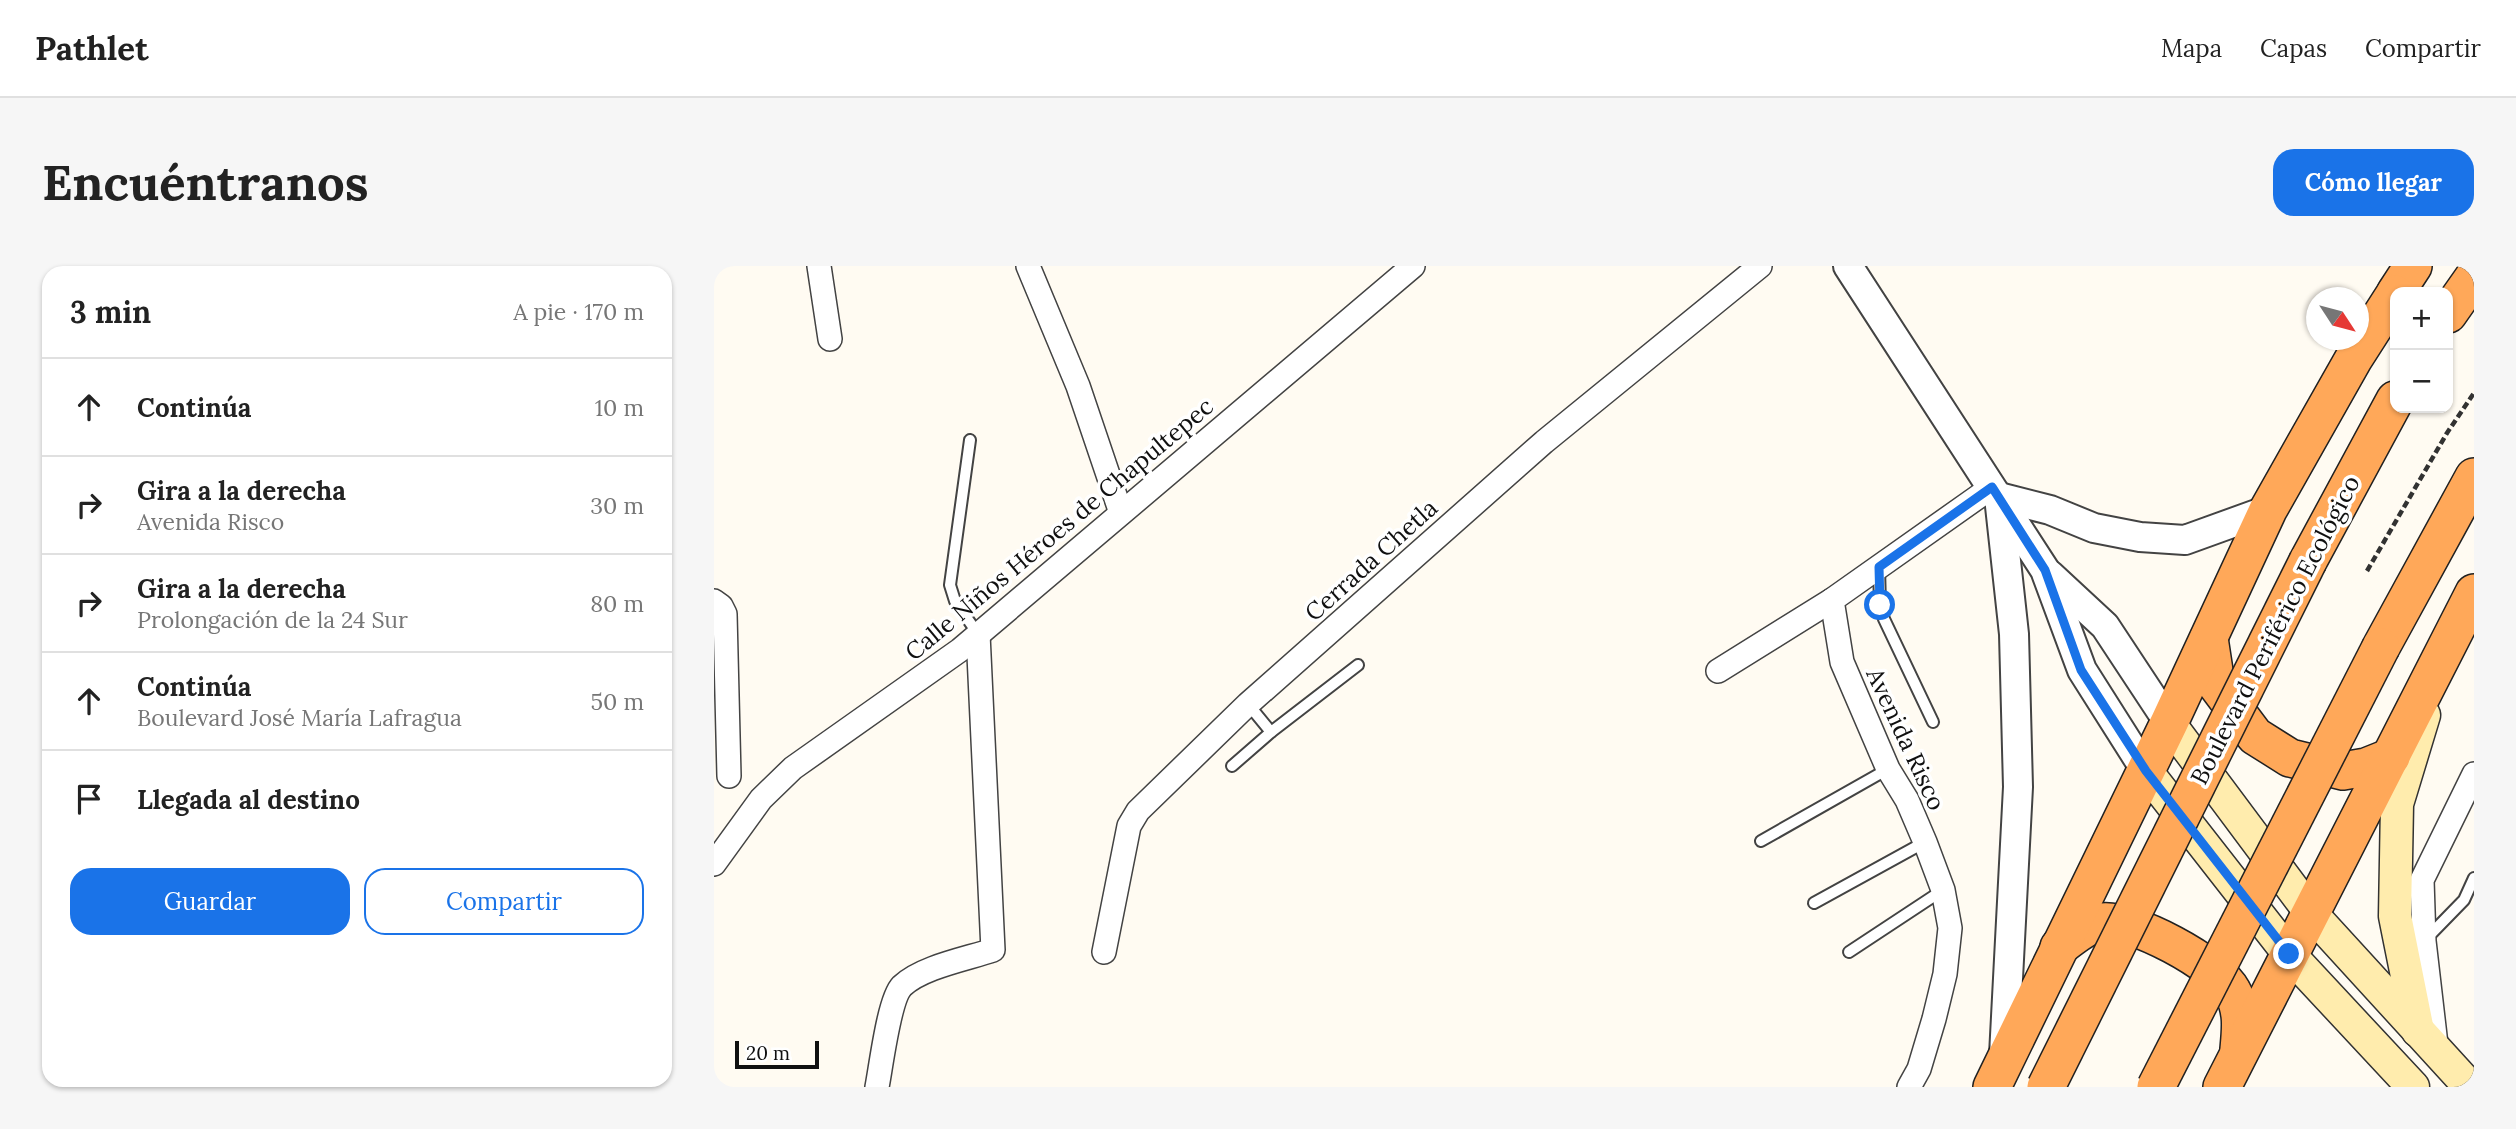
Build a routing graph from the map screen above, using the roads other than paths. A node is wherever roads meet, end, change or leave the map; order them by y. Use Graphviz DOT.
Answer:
graph roads {
  1 [pos="819,266"];
  2 [pos="1028,266"];
  3 [pos="1413,266"];
  4 [pos="1760,266"];
  5 [pos="1848,266"];
  6 [pos="2413,266"];
  7 [pos="2474,277"];
  8 [pos="2400,287"];
  9 [pos="2390,302"];
  10 [pos="2453,307"];
  11 [pos="830,339"];
  12 [pos="2390,409"];
  13 [pos="970,440"];
  14 [pos="2474,477"];
  15 [pos="1995,492"];
  16 [pos="2268,510"];
  17 [pos="1121,513"];
  18 [pos="1879,567"];
  19 [pos="2045,570"];
  20 [pos="2474,593"];
  21 [pos="1832,600"];
  22 [pos="714,601"];
  23 [pos="978,634"];
  24 [pos="2209,638"];
  25 [pos="2442,653"];
  26 [pos="1358,665"];
  27 [pos="1718,671"];
  28 [pos="1248,704"];
  29 [pos="1933,722"];
  30 [pos="2169,723"];
  31 [pos="1271,732"];
  32 [pos="2391,757"];
  33 [pos="1232,766"];
  34 [pos="1888,769"];
  35 [pos="2146,771"];
  36 [pos="722,772"];
  37 [pos="2474,774"];
  38 [pos="761,799"];
  39 [pos="1761,841"];
  40 [pos="1925,842"];
  41 [pos="714,864"];
  42 [pos="2474,878"];
  43 [pos="1943,890"];
  44 [pos="1814,903"];
  45 [pos="2310,912"];
  46 [pos="2424,941"];
  47 [pos="2059,947"];
  48 [pos="1104,952"];
  49 [pos="1849,952"];
  50 [pos="2289,954"];
  51 [pos="2428,1043"];
  52 [pos="2239,1054"];
  53 [pos="1997,1077"];
  54 [pos="877,1087"];
  55 [pos="1909,1087"];
  56 [pos="2046,1087"];
  57 [pos="2156,1087"];
  58 [pos="2222,1087"];
  59 [pos="2413,1087"];
  60 [pos="2470,1087"];
  1 -- 11 [label="street"];
  2 -- 17 [label="street"];
  3 -- 17 [label="street, Calle Niños Héroes de Chapultepec"];
  4 -- 28 [label="street, Cerrada Chetla"];
  5 -- 15 [label="street"];
  6 -- 8 [label="highway"];
  7 -- 10 [label="highway"];
  9 -- 16 [label="highway"];
  12 -- 56 [label="highway, Boulevard Periférico Ecológico, bridge"];
  13 -- 23 [label="lane"];
  14 -- 57 [label="highway, bridge"];
  15 -- 16 [label="street"];
  15 -- 18 [label="street"];
  15 -- 19 [label="street"];
  15 -- 53 [label="street"];
  16 -- 24 [label="highway"];
  17 -- 23 [label="street, Calle Niños Héroes de Chapultepec"];
  18 -- 21 [label="street"];
  18 -- 29 [label="lane"];
  19 -- 30 [label="street"];
  19 -- 35 [label="street"];
  20 -- 25 [label="highway"];
  21 -- 27 [label="street"];
  21 -- 34 [label="street, Avenida Risco"];
  22 -- 36 [label="street"];
  23 -- 38 [label="street, Calle Niños Héroes de Chapultepec"];
  23 -- 54 [label="street"];
  24 -- 30 [label="highway"];
  24 -- 32 [label="highway"];
  25 -- 32 [label="highway"];
  25 -- 51 [label="main road"];
  26 -- 31 [label="lane"];
  28 -- 31 [label="lane"];
  28 -- 48 [label="street, Cerrada Chetla"];
  30 -- 35 [label="highway"];
  30 -- 45 [label="main road"];
  31 -- 33 [label="lane"];
  32 -- 45 [label="highway"];
  34 -- 39 [label="lane"];
  34 -- 40 [label="street, Avenida Risco"];
  35 -- 47 [label="highway"];
  35 -- 50 [label="main road"];
  36 -- 38 [label="street"];
  37 -- 46 [label="street"];
  38 -- 41 [label="street, Calle Niños Héroes de Chapultepec"];
  40 -- 43 [label="street, Avenida Risco"];
  40 -- 44 [label="lane"];
  42 -- 46 [label="lane"];
  43 -- 49 [label="lane"];
  43 -- 55 [label="street, Avenida Risco"];
  45 -- 50 [label="highway"];
  45 -- 51 [label="main road"];
  46 -- 51 [label="street"];
  47 -- 52 [label="highway"];
  47 -- 53 [label="highway"];
  50 -- 52 [label="highway"];
  50 -- 59 [label="main road"];
  51 -- 60 [label="main road"];
  52 -- 58 [label="highway"];
}
